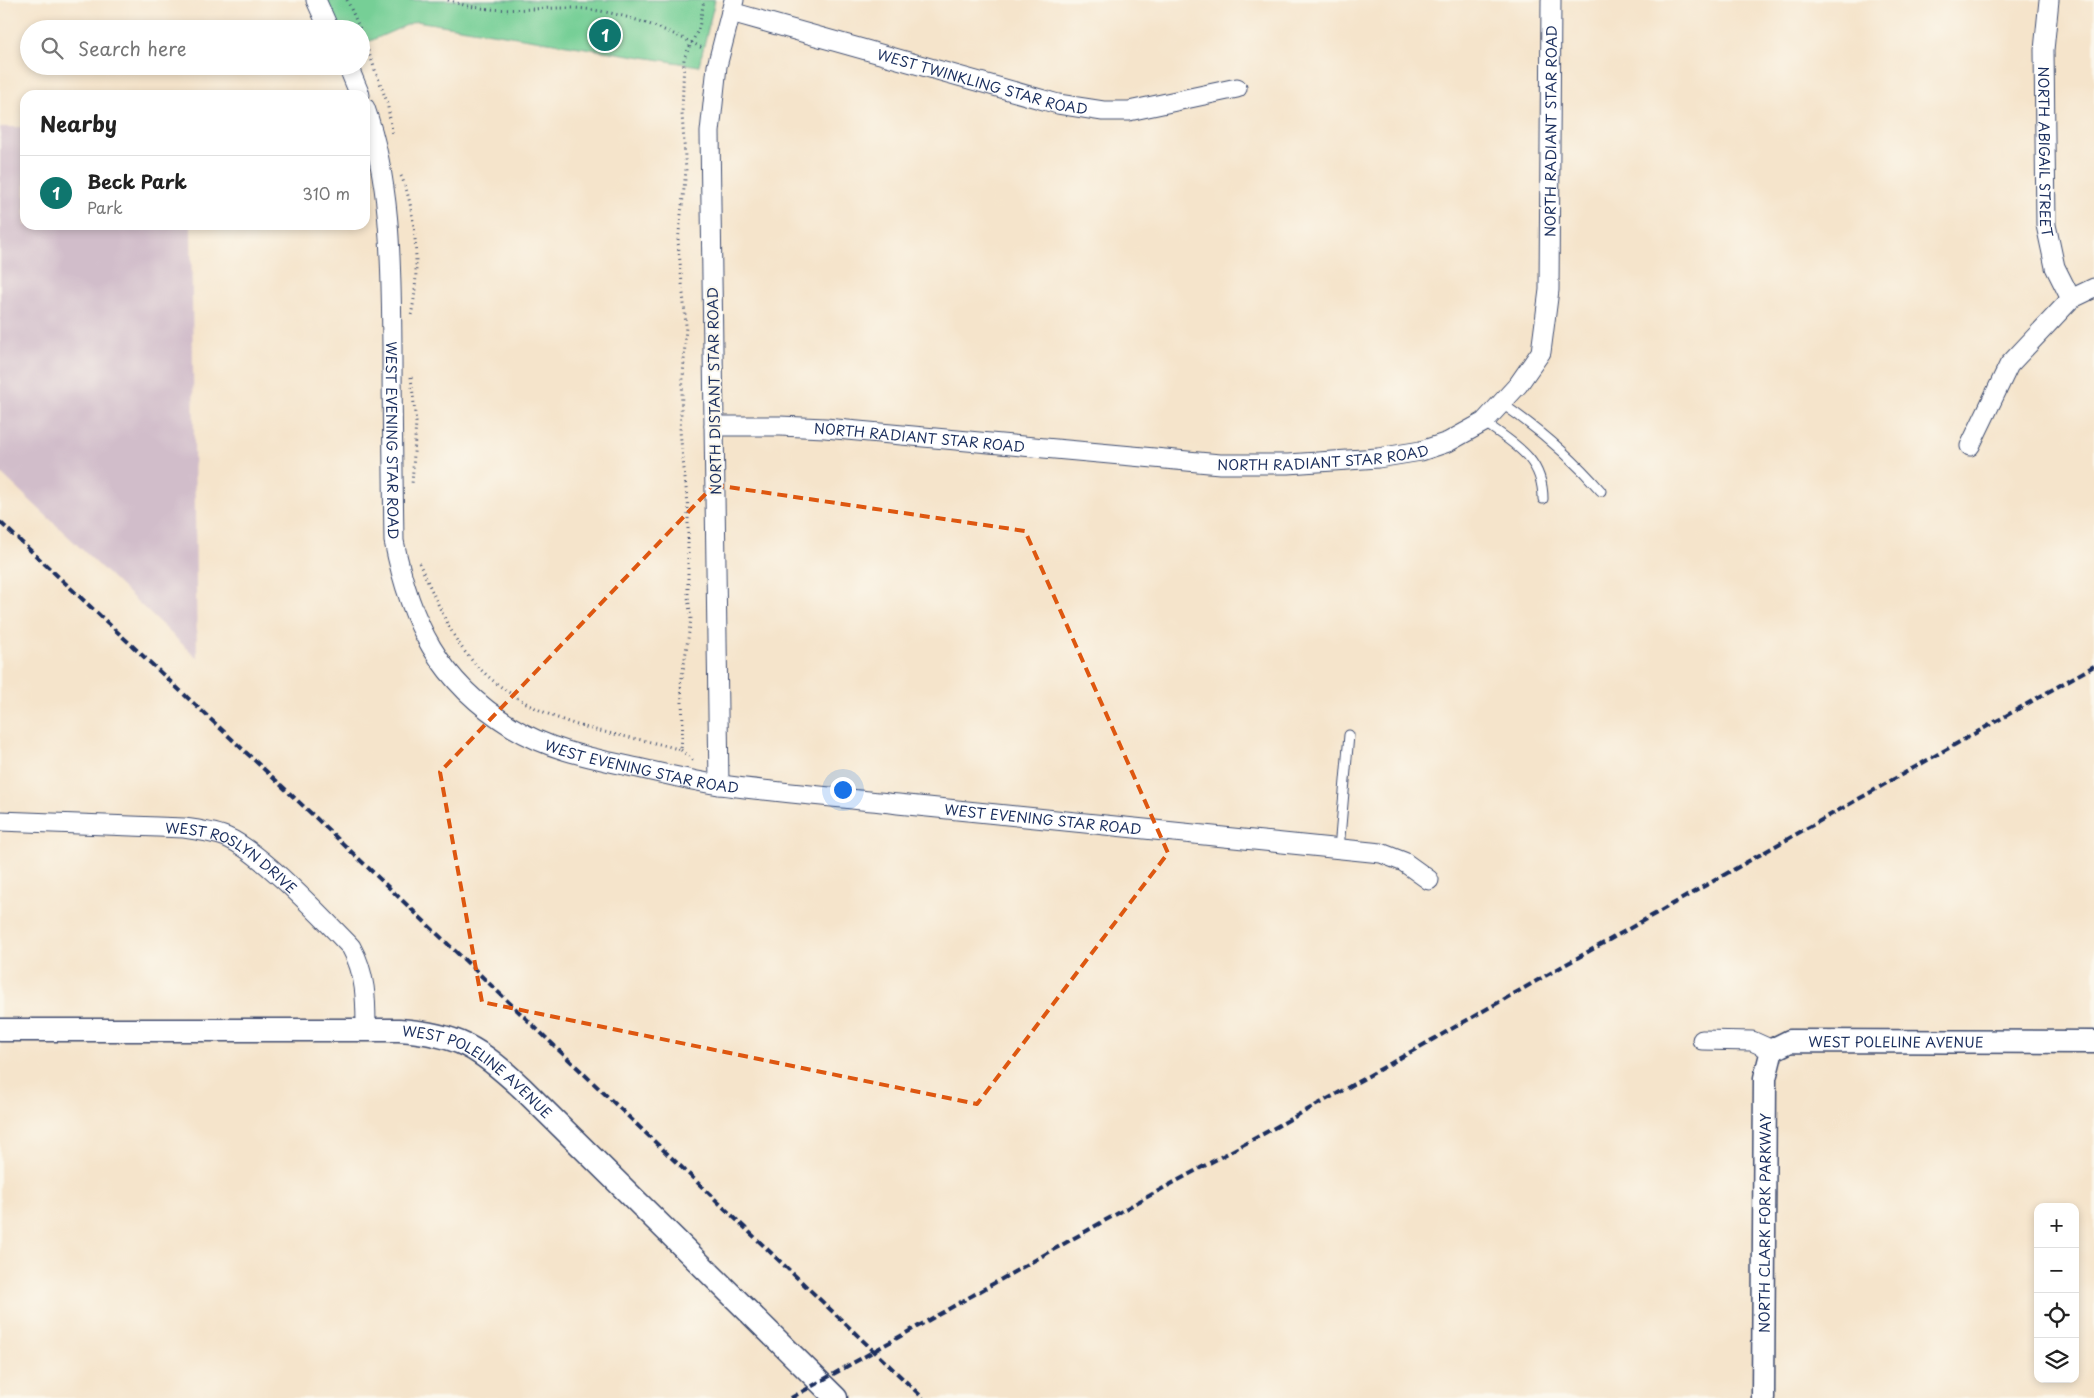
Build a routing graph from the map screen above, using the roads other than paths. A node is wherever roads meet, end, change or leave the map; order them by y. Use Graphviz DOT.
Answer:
graph roads {
  1 [pos="316,0"];
  2 [pos="1551,0"];
  3 [pos="2049,0"];
  4 [pos="733,6"];
  5 [pos="326,20"];
  6 [pos="352,75"];
  7 [pos="1238,88"];
  8 [pos="358,90"];
  9 [pos="370,122"];
  10 [pos="2094,288"];
  11 [pos="2071,300"];
  12 [pos="1501,403"];
  13 [pos="1484,422"];
  14 [pos="714,426"];
  15 [pos="1970,446"];
  16 [pos="1601,490"];
  17 [pos="1543,499"];
  18 [pos="1349,735"];
  19 [pos="719,785"];
  20 [pos="0,821"];
  21 [pos="1339,849"];
  22 [pos="1429,880"];
  23 [pos="0,1030"];
  24 [pos="366,1030"];
  25 [pos="1702,1040"];
  26 [pos="2094,1042"];
  27 [pos="1772,1050"];
  28 [pos="836,1398"];
  29 [pos="1763,1398"];
  1 -- 5 [label="street"];
  2 -- 12 [label="street, NORTH RADIANT STAR ROAD"];
  3 -- 11 [label="street, NORTH ABIGAIL STREET"];
  4 -- 7 [label="street, WEST TWINKLING STAR ROAD"];
  4 -- 14 [label="street, NORTH DISTANT STAR ROAD"];
  6 -- 8 [label="street"];
  9 -- 19 [label="street, WEST EVENING STAR ROAD"];
  10 -- 11 [label="street"];
  11 -- 15 [label="street"];
  12 -- 13 [label="street, NORTH RADIANT STAR ROAD"];
  12 -- 16 [label="lane"];
  13 -- 14 [label="street, NORTH RADIANT STAR ROAD"];
  13 -- 17 [label="lane"];
  14 -- 19 [label="street, NORTH DISTANT STAR ROAD"];
  18 -- 21 [label="lane"];
  19 -- 21 [label="street, WEST EVENING STAR ROAD"];
  20 -- 24 [label="street, WEST ROSLYN DRIVE"];
  21 -- 22 [label="street, WEST EVENING STAR ROAD"];
  23 -- 24 [label="street, WEST POLELINE AVENUE"];
  24 -- 28 [label="street, WEST POLELINE AVENUE"];
  25 -- 27 [label="street"];
  26 -- 27 [label="street, WEST POLELINE AVENUE"];
  27 -- 29 [label="street, NORTH CLARK FORK PARKWAY"];
}
